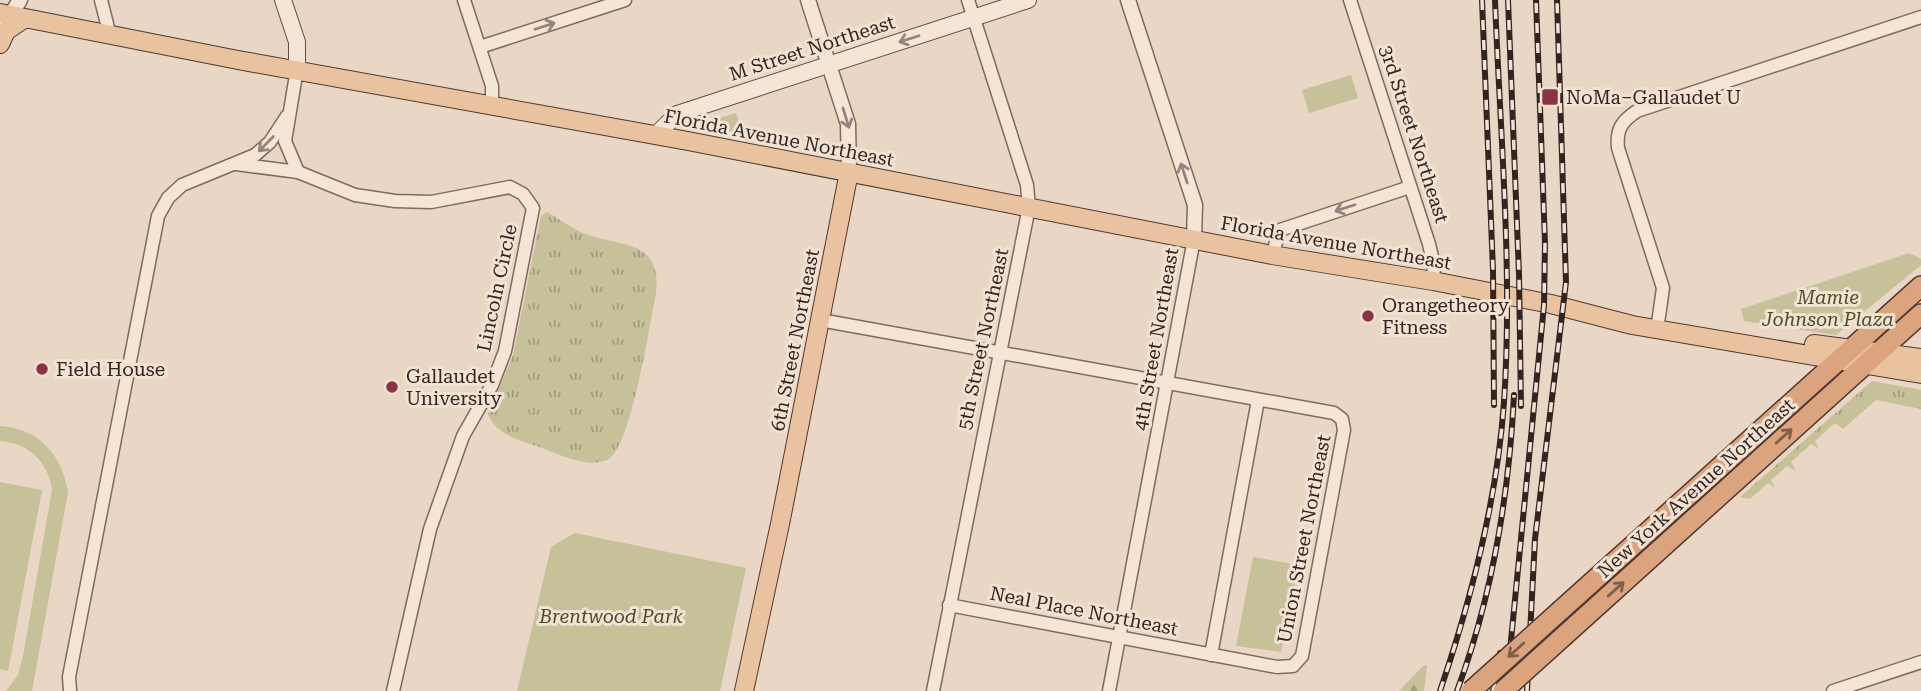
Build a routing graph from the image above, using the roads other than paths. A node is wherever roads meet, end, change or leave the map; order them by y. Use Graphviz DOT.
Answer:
graph roads {
  1 [pos="20,0"];
  2 [pos="102,0"];
  3 [pos="284,0"];
  4 [pos="464,0"];
  5 [pos="625,0"];
  6 [pos="808,0"];
  7 [pos="968,0"];
  8 [pos="1028,0"];
  9 [pos="1128,0"];
  10 [pos="1350,0"];
  11 [pos="11,16"];
  12 [pos="1921,17"];
  13 [pos="974,18"];
  14 [pos="0,32"];
  15 [pos="110,36"];
  16 [pos="0,44"];
  17 [pos="480,47"];
  18 [pos="829,65"];
  19 [pos="297,69"];
  20 [pos="492,104"];
  21 [pos="287,116"];
  22 [pos="656,135"];
  23 [pos="236,164"];
  24 [pos="298,172"];
  25 [pos="849,172"];
  26 [pos="1410,187"];
  27 [pos="1029,207"];
  28 [pos="1194,239"];
  29 [pos="1272,255"];
  30 [pos="1433,281"];
  31 [pos="1921,286"];
  32 [pos="1921,314"];
  33 [pos="820,320"];
  34 [pos="1658,324"];
  35 [pos="999,352"];
  36 [pos="1844,354"];
  37 [pos="1871,358"];
  38 [pos="1921,358"];
  39 [pos="1921,374"];
  40 [pos="1166,383"];
  41 [pos="1258,400"];
  42 [pos="950,605"];
  43 [pos="1119,638"];
  44 [pos="1211,655"];
  45 [pos="1921,662"];
  46 [pos="1295,665"];
  47 [pos="70,691"];
  48 [pos="393,691"];
  49 [pos="744,691"];
  50 [pos="933,691"];
  51 [pos="1109,691"];
  52 [pos="1471,691"];
  53 [pos="1503,691"];
  54 [pos="1833,691"];
  1 -- 11 [label="street"];
  2 -- 15 [label="street"];
  3 -- 19 [label="main road"];
  4 -- 17 [label="street"];
  17 -- 5 [label="street, one-way"];
  6 -- 18 [label="street, 6th Street Northeast"];
  7 -- 13 [label="street, 5th Street Northeast"];
  8 -- 13 [label="main road, M Street Northeast"];
  28 -- 9 [label="street, 4th Street Northeast, one-way"];
  10 -- 26 [label="street, 3rd Street Northeast"];
  11 -- 14 [label="street"];
  11 -- 15 [label="main road, Florida Avenue Northeast"];
  11 -- 16 [label="main road"];
  12 -- 34 [label="street"];
  13 -- 18 [label="main road, M Street Northeast, one-way"];
  13 -- 27 [label="street, 5th Street Northeast"];
  15 -- 19 [label="main road, Florida Avenue Northeast"];
  17 -- 20 [label="street"];
  18 -- 22 [label="main road, M Street Northeast"];
  18 -- 25 [label="street, 6th Street Northeast, one-way"];
  19 -- 20 [label="main road, Florida Avenue Northeast"];
  19 -- 21 [label="street, Lincoln Circle"];
  20 -- 22 [label="main road, Florida Avenue Northeast"];
  21 -- 23 [label="street, Lincoln Circle, one-way"];
  21 -- 24 [label="street, Lincoln Circle"];
  22 -- 25 [label="main road, Florida Avenue Northeast"];
  23 -- 24 [label="street, Lincoln Circle"];
  23 -- 47 [label="street, Lincoln Circle"];
  24 -- 48 [label="street, Lincoln Circle"];
  25 -- 27 [label="main road, Florida Avenue Northeast"];
  25 -- 33 [label="main road, 6th Street Northeast"];
  26 -- 29 [label="street, one-way"];
  26 -- 30 [label="street, 3rd Street Northeast"];
  27 -- 28 [label="main road, Florida Avenue Northeast"];
  27 -- 35 [label="street, 5th Street Northeast"];
  28 -- 29 [label="main road, Florida Avenue Northeast"];
  28 -- 40 [label="street, 4th Street Northeast"];
  29 -- 30 [label="main road, Florida Avenue Northeast"];
  30 -- 34 [label="main road, Florida Avenue Northeast"];
  31 -- 36 [label="highway, New York Avenue Northeast"];
  32 -- 37 [label="highway, New York Avenue Northeast"];
  33 -- 35 [label="street"];
  33 -- 49 [label="main road, 6th Street Northeast"];
  34 -- 36 [label="main road, Florida Avenue Northeast"];
  35 -- 40 [label="street"];
  35 -- 42 [label="street, 5th Street Northeast"];
  36 -- 37 [label="main road, Florida Avenue Northeast"];
  36 -- 52 [label="highway, New York Avenue Northeast, one-way, bridge"];
  37 -- 38 [label="main road, Florida Avenue Northeast"];
  37 -- 39 [label="main road, Florida Avenue Northeast"];
  53 -- 37 [label="highway, New York Avenue Northeast, one-way, bridge"];
  40 -- 41 [label="street"];
  40 -- 43 [label="street, 4th Street Northeast"];
  41 -- 44 [label="street"];
  41 -- 46 [label="street, Union Street Northeast"];
  42 -- 43 [label="street, Neal Place Northeast"];
  42 -- 50 [label="street, 5th Street Northeast"];
  43 -- 44 [label="street, Neal Place Northeast"];
  43 -- 51 [label="street, 4th Street Northeast"];
  44 -- 46 [label="street, Neal Place Northeast"];
  45 -- 54 [label="street"];
}
